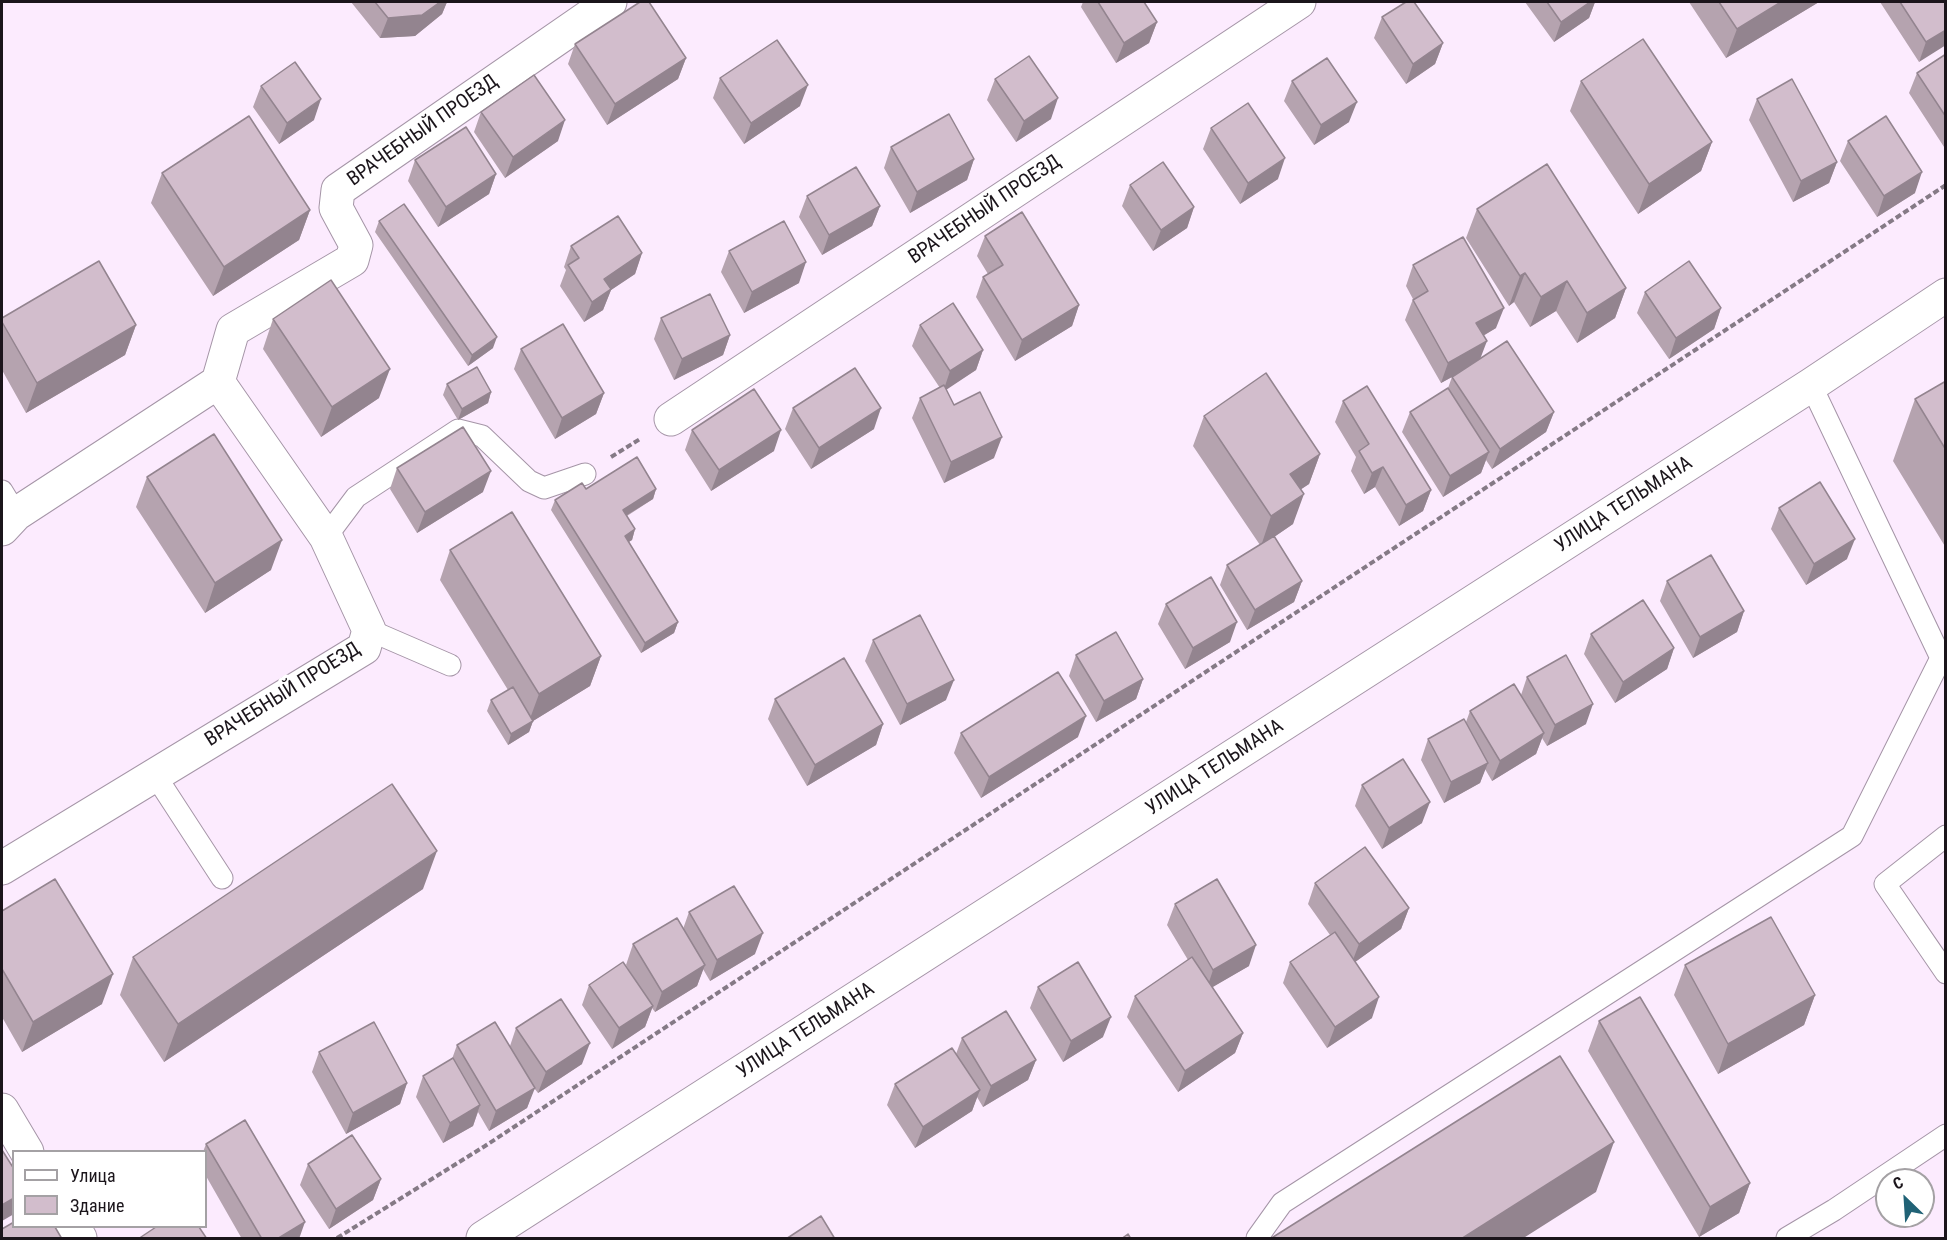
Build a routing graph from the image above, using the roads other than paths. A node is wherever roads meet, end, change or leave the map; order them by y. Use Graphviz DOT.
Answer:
graph roads {
  1 [pos="610,2"];
  2 [pos="1299,2"];
  3 [pos="1946,296"];
  4 [pos="218,382"];
  5 [pos="1811,385"];
  6 [pos="671,419"];
  7 [pos="585,474"];
  8 [pos="6,511"];
  9 [pos="326,537"];
  10 [pos="369,630"];
  11 [pos="450,665"];
  12 [pos="155,775"];
  13 [pos="1946,836"];
  14 [pos="2,868"];
  15 [pos="222,878"];
  16 [pos="1946,973"];
  17 [pos="2,1110"];
  18 [pos="1946,1135"];
  19 [pos="26,1150"];
  20 [pos="483,1239"];
  21 [pos="1257,1239"];
  22 [pos="1787,1239"];
  1 -- 4 [label="street, ВРАЧЕБНЫЙ ПРОЕЗД"];
  2 -- 6 [label="street, ВРАЧЕБНЫЙ ПРОЕЗД"];
  3 -- 5 [label="street, УЛИЦА ТЕЛЬМАНА"];
  4 -- 8 [label="street"];
  4 -- 9 [label="street, ВРАЧЕБНЫЙ ПРОЕЗД"];
  5 -- 20 [label="street, УЛИЦА ТЕЛЬМАНА"];
  5 -- 21 [label="lane"];
  7 -- 9 [label="lane"];
  9 -- 10 [label="street, ВРАЧЕБНЫЙ ПРОЕЗД"];
  10 -- 11 [label="lane"];
  10 -- 12 [label="street, ВРАЧЕБНЫЙ ПРОЕЗД"];
  12 -- 14 [label="street, ВРАЧЕБНЫЙ ПРОЕЗД"];
  12 -- 15 [label="lane"];
  13 -- 16 [label="lane"];
  17 -- 19 [label="street"];
  18 -- 22 [label="lane"];
}
